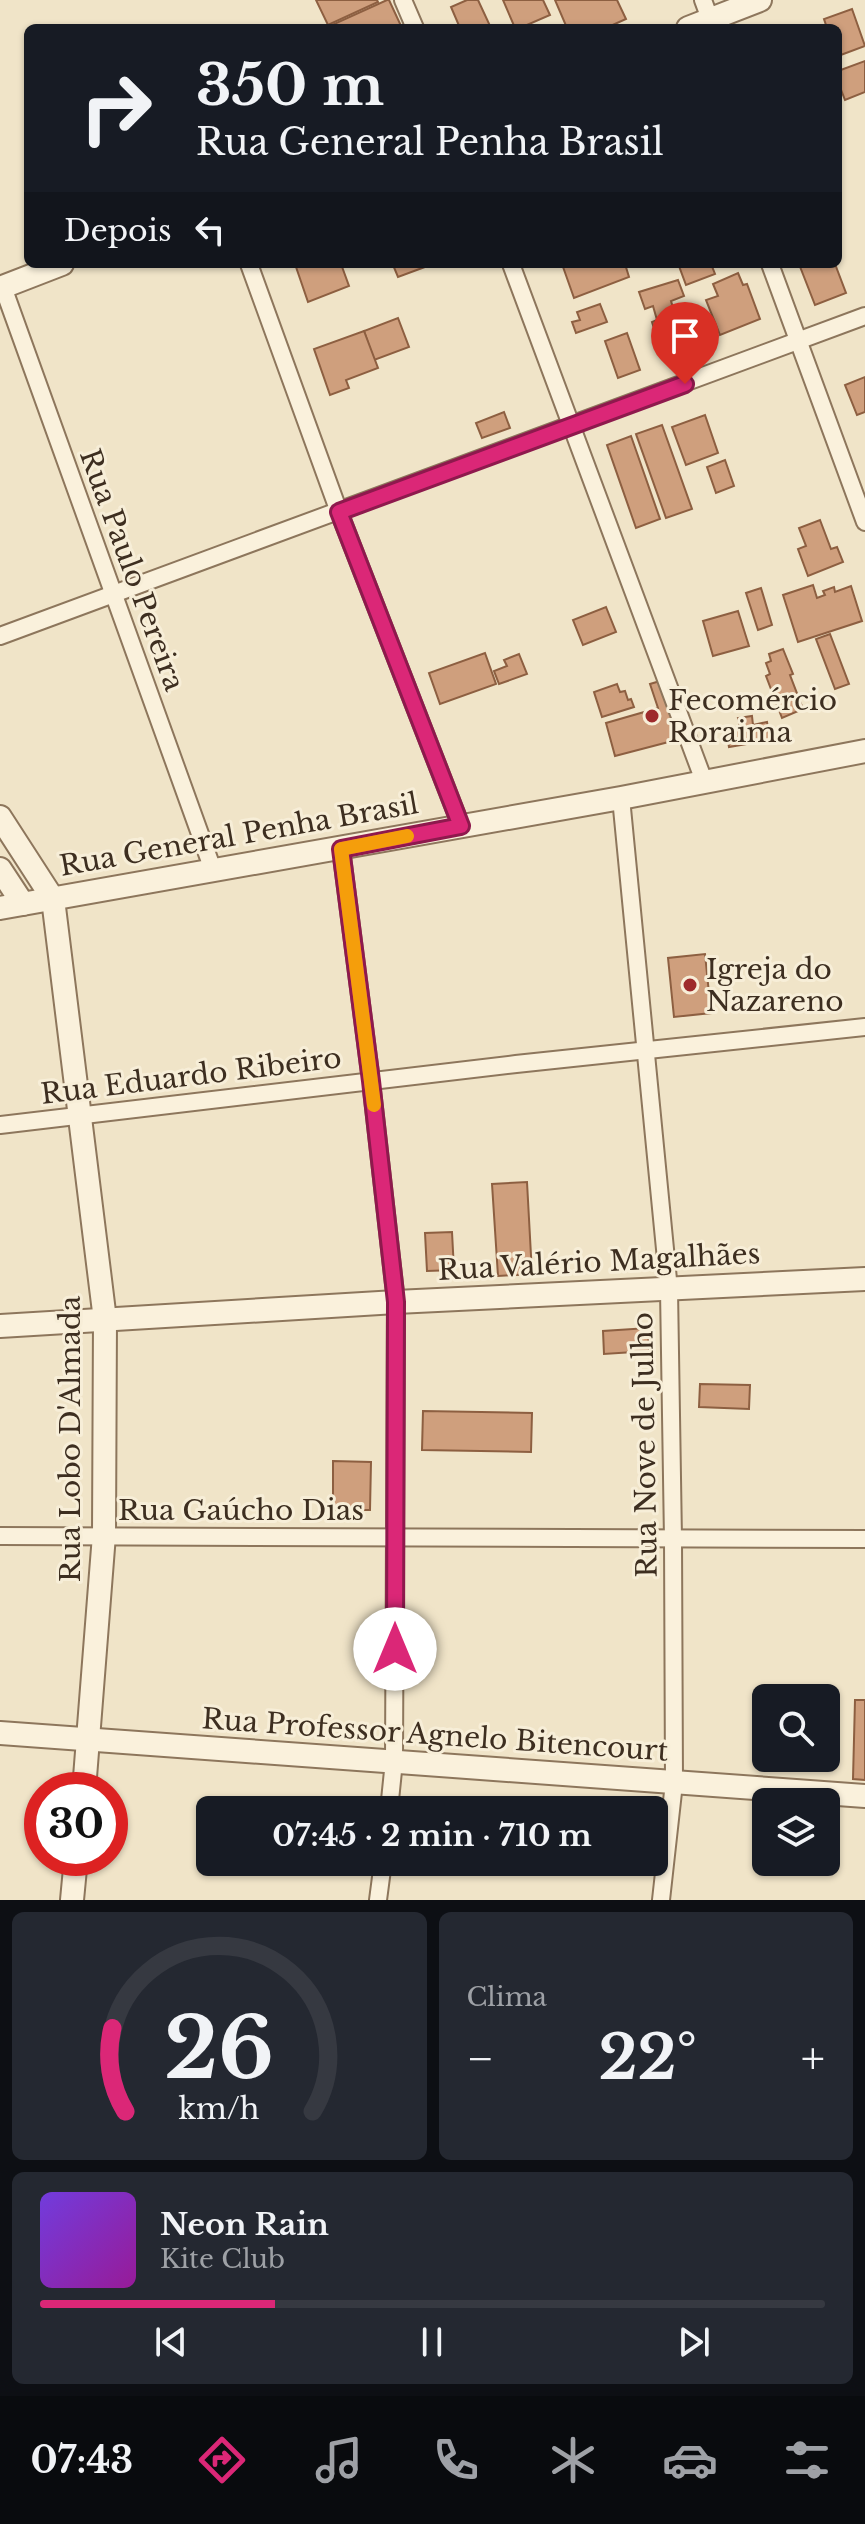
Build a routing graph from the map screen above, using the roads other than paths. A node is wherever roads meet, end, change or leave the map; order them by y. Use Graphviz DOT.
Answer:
graph roads {
  1 [pos="403,0"];
  2 [pos="760,0"];
  3 [pos="706,9"];
  4 [pos="413,24"];
  5 [pos="692,24"];
  6 [pos="52,268"];
  7 [pos="250,268"];
  8 [pos="512,268"];
  9 [pos="771,268"];
  10 [pos="2,287"];
  11 [pos="865,316"];
  12 [pos="798,342"];
  13 [pos="571,426"];
  14 [pos="339,512"];
  15 [pos="865,522"];
  16 [pos="113,595"];
  17 [pos="0,636"];
  18 [pos="865,751"];
  19 [pos="704,781"];
  20 [pos="621,798"];
  21 [pos="0,817"];
  22 [pos="461,826"];
  23 [pos="341,849"];
  24 [pos="0,869"];
  25 [pos="213,870"];
  26 [pos="53,899"];
  27 [pos="23,904"];
  28 [pos="0,908"];
  29 [pos="865,1027"];
  30 [pos="646,1050"];
  31 [pos="371,1081"];
  32 [pos="79,1116"];
  33 [pos="0,1125"];
  34 [pos="865,1279"];
  35 [pos="669,1290"];
  36 [pos="396,1302"];
  37 [pos="105,1320"];
  38 [pos="0,1326"];
  39 [pos="104,1535"];
  40 [pos="0,1536"];
  41 [pos="396,1536"];
  42 [pos="673,1539"];
  43 [pos="865,1539"];
  44 [pos="0,1733"];
  45 [pos="89,1739"];
  46 [pos="394,1761"];
  47 [pos="86,1772"];
  48 [pos="674,1783"];
  49 [pos="390,1796"];
  50 [pos="865,1796"];
  51 [pos="74,1876"];
  52 [pos="381,1876"];
  53 [pos="72,1900"];
  54 [pos="378,1900"];
  55 [pos="661,1900"];
  1 -- 4 [label="street"];
  2 -- 3 [label="street"];
  3 -- 5 [label="street"];
  6 -- 10 [label="street"];
  7 -- 14 [label="street"];
  8 -- 13 [label="street"];
  9 -- 12 [label="street"];
  10 -- 16 [label="street, Rua Paulo Pereira"];
  11 -- 12 [label="street"];
  12 -- 13 [label="street"];
  12 -- 15 [label="street"];
  13 -- 14 [label="street"];
  13 -- 19 [label="street"];
  14 -- 16 [label="street"];
  14 -- 22 [label="street"];
  16 -- 17 [label="street"];
  16 -- 25 [label="street, Rua Paulo Pereira"];
  18 -- 19 [label="street, Rua General Penha Brasil"];
  19 -- 20 [label="street, Rua General Penha Brasil"];
  20 -- 22 [label="street, Rua General Penha Brasil"];
  20 -- 30 [label="street, Rua Nove de Julho"];
  21 -- 26 [label="street"];
  22 -- 23 [label="street, Rua General Penha Brasil"];
  23 -- 25 [label="street, Rua General Penha Brasil"];
  23 -- 31 [label="street"];
  24 -- 27 [label="street"];
  25 -- 26 [label="street, Rua General Penha Brasil"];
  26 -- 27 [label="street, Rua General Penha Brasil"];
  26 -- 32 [label="street, Rua Lobo D'Almada"];
  27 -- 28 [label="street, Rua General Penha Brasil"];
  29 -- 30 [label="street, Rua Eduardo Ribeiro"];
  30 -- 31 [label="street, Rua Eduardo Ribeiro"];
  30 -- 35 [label="street, Rua Nove de Julho"];
  31 -- 32 [label="street, Rua Eduardo Ribeiro"];
  31 -- 36 [label="street"];
  32 -- 33 [label="street, Rua Eduardo Ribeiro"];
  32 -- 37 [label="street, Rua Lobo D'Almada"];
  34 -- 35 [label="street, Rua Valério Magalhães"];
  35 -- 36 [label="street, Rua Valério Magalhães"];
  35 -- 42 [label="street, Rua Nove de Julho"];
  36 -- 37 [label="street, Rua Valério Magalhães"];
  36 -- 41 [label="street"];
  37 -- 38 [label="street, Rua Valério Magalhães"];
  37 -- 39 [label="street, Rua Lobo D'Almada"];
  39 -- 40 [label="street, Rua Gaúcho Dias"];
  39 -- 41 [label="street, Rua Gaúcho Dias"];
  39 -- 45 [label="street, Rua Lobo D'Almada"];
  41 -- 42 [label="street, Rua Gaúcho Dias"];
  41 -- 46 [label="street"];
  42 -- 43 [label="street, Rua Gaúcho Dias"];
  42 -- 48 [label="street, Rua Nove de Julho"];
  44 -- 45 [label="street, Rua Professor Agnelo Bitencourt"];
  45 -- 46 [label="street, Rua Professor Agnelo Bitencourt"];
  45 -- 47 [label="street, Rua Lobo D'Almada"];
  46 -- 48 [label="street, Rua Professor Agnelo Bitencourt"];
  46 -- 49 [label="street"];
  48 -- 50 [label="street, Rua Professor Agnelo Bitencourt"];
  48 -- 55 [label="street, Rua Nove de Julho"];
  51 -- 53 [label="street"];
  52 -- 54 [label="street"];
}
